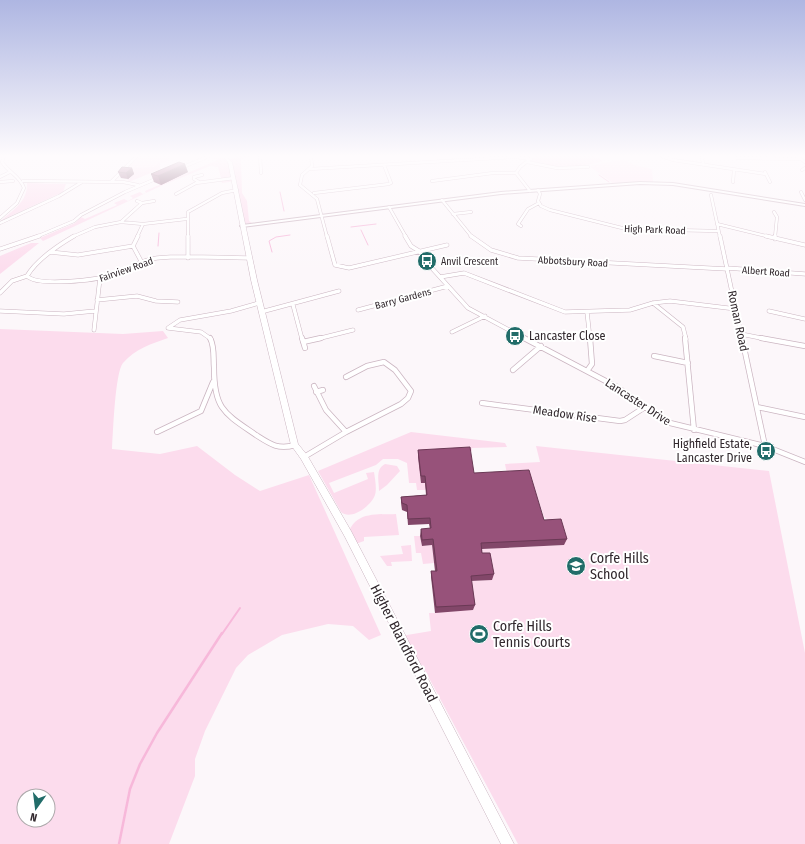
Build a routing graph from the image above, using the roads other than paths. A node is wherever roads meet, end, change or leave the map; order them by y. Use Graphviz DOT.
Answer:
graph roads {
  1 [pos="21,195"];
  2 [pos="60,195"];
  3 [pos="118,195"];
  4 [pos="218,195"];
  5 [pos="238,195"];
  6 [pos="315,195"];
  7 [pos="487,195"];
  8 [pos="540,195"];
  9 [pos="744,195"];
  10 [pos="711,196"];
  11 [pos="442,200"];
  12 [pos="137,201"];
  13 [pos="154,201"];
  14 [pos="142,203"];
  15 [pos="539,204"];
  16 [pos="805,205"];
  17 [pos="389,207"];
  18 [pos="471,212"];
  19 [pos="774,212"];
  20 [pos="453,214"];
  21 [pos="323,216"];
  22 [pos="0,218"];
  23 [pos="186,219"];
  24 [pos="121,222"];
  25 [pos="0,223"];
  26 [pos="143,224"];
  27 [pos="717,224"];
  28 [pos="242,226"];
  29 [pos="521,226"];
  30 [pos="718,231"];
  31 [pos="775,239"];
  32 [pos="447,245"];
  33 [pos="805,245"];
  34 [pos="133,246"];
  35 [pos="0,249"];
  36 [pos="419,251"];
  37 [pos="50,252"];
  38 [pos="188,258"];
  39 [pos="249,258"];
  40 [pos="141,261"];
  41 [pos="727,269"];
  42 [pos="805,274"];
  43 [pos="27,276"];
  44 [pos="440,277"];
  45 [pos="100,278"];
  46 [pos="448,286"];
  47 [pos="339,291"];
  48 [pos="0,293"];
  49 [pos="97,300"];
  50 [pos="178,302"];
  51 [pos="259,303"];
  52 [pos="653,303"];
  53 [pos="293,304"];
  54 [pos="736,309"];
  55 [pos="358,310"];
  56 [pos="0,311"];
  57 [pos="96,311"];
  58 [pos="769,311"];
  59 [pos="262,312"];
  60 [pos="587,312"];
  61 [pos="485,316"];
  62 [pos="805,319"];
  63 [pos="94,330"];
  64 [pos="354,330"];
  65 [pos="452,332"];
  66 [pos="741,334"];
  67 [pos="303,342"];
  68 [pos="542,346"];
  69 [pos="805,346"];
  70 [pos="305,348"];
  71 [pos="654,356"];
  72 [pos="688,363"];
  73 [pos="513,370"];
  74 [pos="587,371"];
  75 [pos="346,377"];
  76 [pos="213,382"];
  77 [pos="314,386"];
  78 [pos="322,390"];
  79 [pos="316,392"];
  80 [pos="482,402"];
  81 [pos="645,406"];
  82 [pos="757,407"];
  83 [pos="805,417"];
  84 [pos="694,430"];
  85 [pos="157,432"];
  86 [pos="346,432"];
  87 [pos="295,445"];
  88 [pos="765,446"];
  89 [pos="304,457"];
  90 [pos="805,462"];
  91 [pos="508,844"];
  1 -- 22 [label="street"];
  2 -- 25 [label="street"];
  3 -- 35 [label="street"];
  4 -- 23 [label="street"];
  5 -- 28 [label="main road, Higher Blandford Road"];
  6 -- 21 [label="street"];
  7 -- 11 [label="street"];
  8 -- 15 [label="street"];
  9 -- 16 [label="street"];
  10 -- 27 [label="street, Roman Road"];
  11 -- 17 [label="street"];
  11 -- 20 [label="street, Abbotsbury Road"];
  12 -- 14 [label="street"];
  13 -- 14 [label="street"];
  14 -- 24 [label="street"];
  15 -- 29 [label="street"];
  15 -- 30 [label="street, High Park Road"];
  17 -- 21 [label="street"];
  17 -- 36 [label="street, Lancaster Drive"];
  18 -- 20 [label="street"];
  19 -- 31 [label="street"];
  20 -- 41 [label="street, Abbotsbury Road"];
  21 -- 28 [label="street"];
  21 -- 36 [label="street"];
  23 -- 26 [label="street"];
  23 -- 38 [label="street"];
  24 -- 26 [label="street"];
  24 -- 37 [label="street"];
  26 -- 34 [label="street"];
  27 -- 30 [label="street, Roman Road"];
  27 -- 31 [label="street"];
  28 -- 39 [label="main road, Higher Blandford Road"];
  30 -- 41 [label="street, Roman Road"];
  31 -- 33 [label="street"];
  32 -- 36 [label="street"];
  34 -- 37 [label="street"];
  34 -- 40 [label="street"];
  36 -- 44 [label="street, Lancaster Drive"];
  37 -- 43 [label="street"];
  38 -- 39 [label="street, Fairview Road"];
  38 -- 40 [label="street, Fairview Road"];
  39 -- 51 [label="main road, Higher Blandford Road"];
  40 -- 45 [label="street, Fairview Road"];
  41 -- 42 [label="street, Albert Road"];
  41 -- 54 [label="street, Roman Road"];
  43 -- 45 [label="street, Fairview Road"];
  43 -- 48 [label="street"];
  44 -- 46 [label="street, Lancaster Drive"];
  44 -- 60 [label="street"];
  45 -- 49 [label="street"];
  46 -- 55 [label="street, Barry Gardens"];
  46 -- 61 [label="street, Lancaster Drive"];
  47 -- 53 [label="street"];
  49 -- 50 [label="street"];
  49 -- 57 [label="street"];
  51 -- 59 [label="main road, Higher Blandford Road"];
  51 -- 76 [label="street"];
  52 -- 54 [label="street"];
  52 -- 60 [label="street"];
  52 -- 72 [label="street"];
  53 -- 59 [label="street"];
  53 -- 67 [label="street"];
  54 -- 66 [label="street, Roman Road"];
  56 -- 57 [label="street"];
  57 -- 63 [label="street"];
  58 -- 62 [label="street"];
  59 -- 87 [label="main road, Higher Blandford Road"];
  60 -- 74 [label="street"];
  61 -- 65 [label="street"];
  61 -- 68 [label="street, Lancaster Drive"];
  64 -- 67 [label="street"];
  66 -- 69 [label="street"];
  66 -- 82 [label="street, Roman Road"];
  67 -- 70 [label="street"];
  68 -- 73 [label="street"];
  68 -- 74 [label="street, Lancaster Drive"];
  71 -- 72 [label="street"];
  72 -- 84 [label="street"];
  74 -- 81 [label="street, Lancaster Drive"];
  75 -- 86 [label="street"];
  76 -- 85 [label="street"];
  76 -- 87 [label="street"];
  77 -- 79 [label="street"];
  78 -- 79 [label="street"];
  79 -- 86 [label="street"];
  80 -- 81 [label="street, Meadow Rise"];
  81 -- 84 [label="street, Lancaster Drive"];
  82 -- 83 [label="street"];
  82 -- 88 [label="street, Roman Road"];
  84 -- 88 [label="street, Lancaster Drive"];
  86 -- 89 [label="street"];
  87 -- 89 [label="main road, Higher Blandford Road"];
  88 -- 90 [label="street, Lancaster Drive"];
  89 -- 91 [label="main road, Higher Blandford Road"];
}
